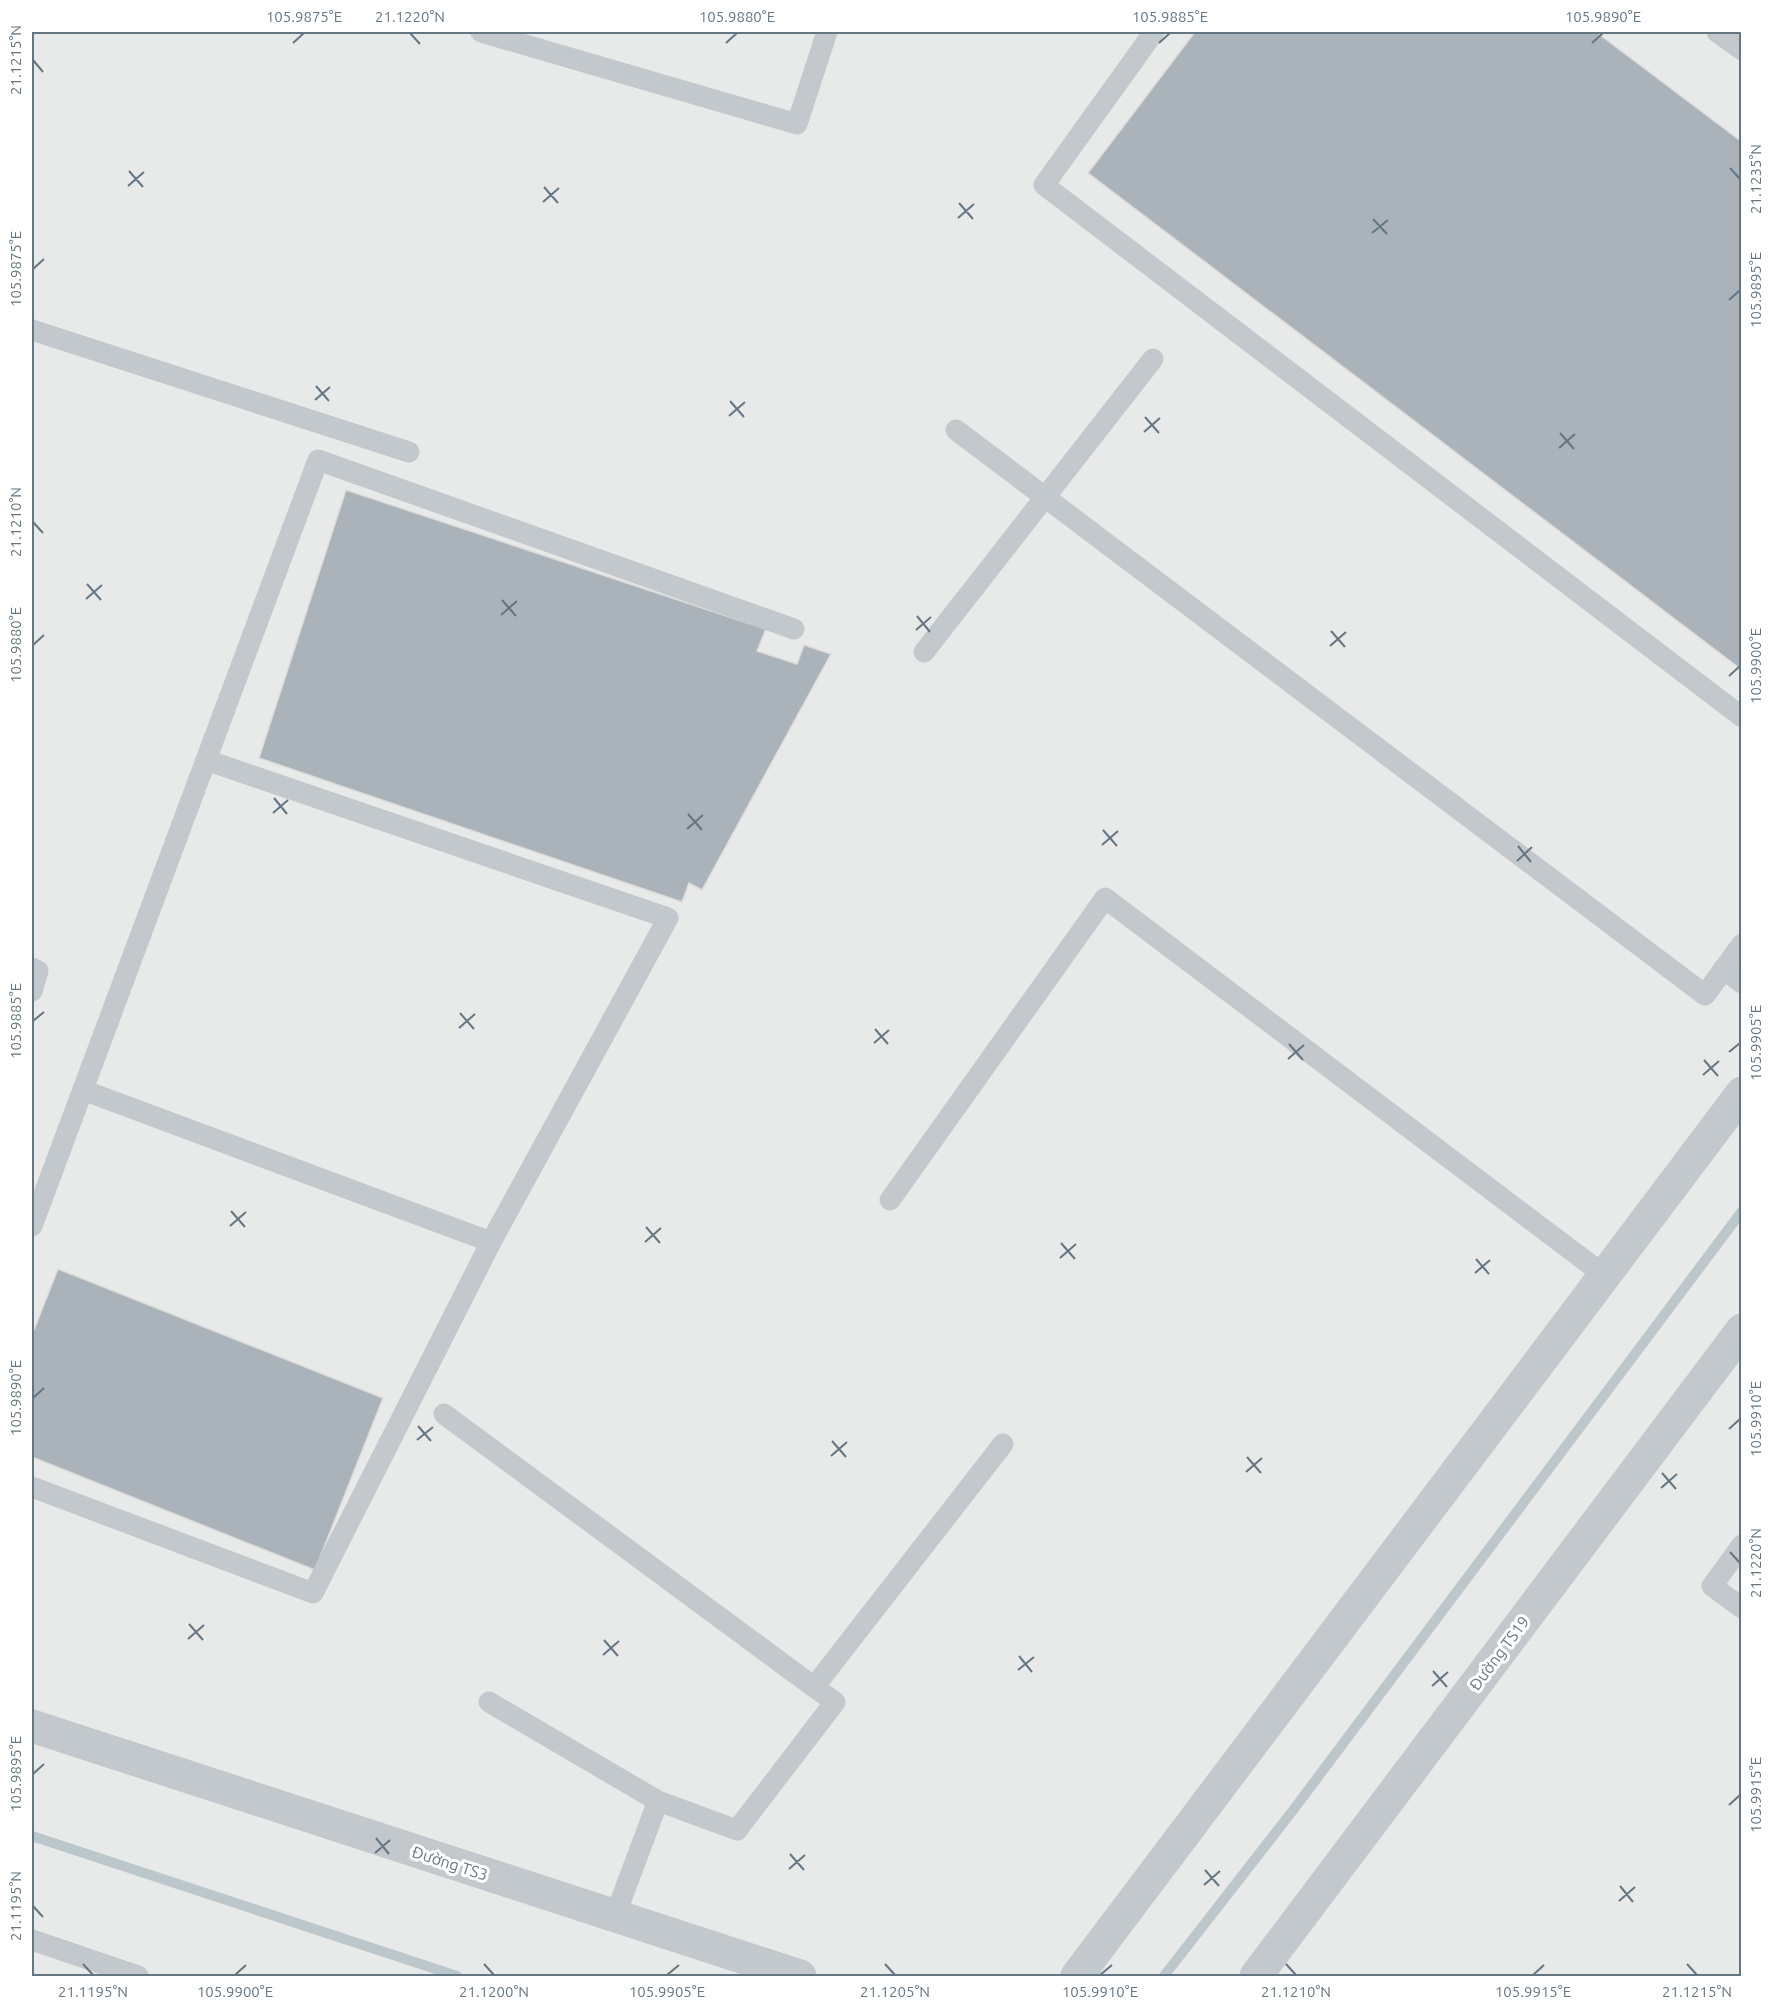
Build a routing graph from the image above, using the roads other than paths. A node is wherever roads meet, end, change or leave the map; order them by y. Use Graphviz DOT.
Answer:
graph roads {
  1 [pos="481,32"];
  2 [pos="827,32"];
  3 [pos="1154,32"];
  4 [pos="1717,32"];
  5 [pos="1742,50"];
  6 [pos="32,330"];
  7 [pos="1153,359"];
  8 [pos="956,430"];
  9 [pos="409,452"];
  10 [pos="1045,497"];
  11 [pos="794,629"];
  12 [pos="924,652"];
  13 [pos="1742,717"];
  14 [pos="206,760"];
  15 [pos="1742,944"];
  16 [pos="32,968"];
  17 [pos="1723,969"];
  18 [pos="1742,982"];
  19 [pos="32,991"];
  20 [pos="82,1090"];
  21 [pos="1742,1093"];
  22 [pos="890,1200"];
  23 [pos="32,1226"];
  24 [pos="491,1242"];
  25 [pos="1604,1275"];
  26 [pos="1742,1330"];
  27 [pos="444,1414"];
  28 [pos="1004,1444"];
  29 [pos="32,1487"];
  30 [pos="1742,1545"];
  31 [pos="1742,1608"];
  32 [pos="814,1688"];
  33 [pos="489,1702"];
  34 [pos="32,1726"];
  35 [pos="658,1801"];
  36 [pos="615,1916"];
  37 [pos="32,1940"];
  38 [pos="1263,1974"];
  39 [pos="138,1977"];
  40 [pos="800,1977"];
  41 [pos="1077,1977"];
  1 -- 2 [label="lane"];
  3 -- 13 [label="lane"];
  4 -- 5 [label="lane"];
  6 -- 9 [label="lane"];
  7 -- 10 [label="lane"];
  8 -- 10 [label="lane"];
  10 -- 12 [label="lane"];
  10 -- 17 [label="lane"];
  11 -- 14 [label="lane"];
  14 -- 20 [label="lane"];
  14 -- 24 [label="lane"];
  15 -- 17 [label="lane"];
  16 -- 19 [label="lane"];
  17 -- 18 [label="lane"];
  20 -- 23 [label="lane"];
  20 -- 24 [label="lane"];
  21 -- 25 [label="street"];
  22 -- 25 [label="lane"];
  24 -- 29 [label="lane"];
  25 -- 41 [label="street"];
  26 -- 38 [label="street, Đường TS19"];
  27 -- 32 [label="lane"];
  28 -- 32 [label="lane"];
  30 -- 31 [label="lane"];
  32 -- 35 [label="lane"];
  33 -- 35 [label="lane"];
  34 -- 36 [label="street, Đường TS3"];
  35 -- 36 [label="lane"];
  36 -- 40 [label="street, Đường TS3"];
  37 -- 39 [label="lane"];
}
